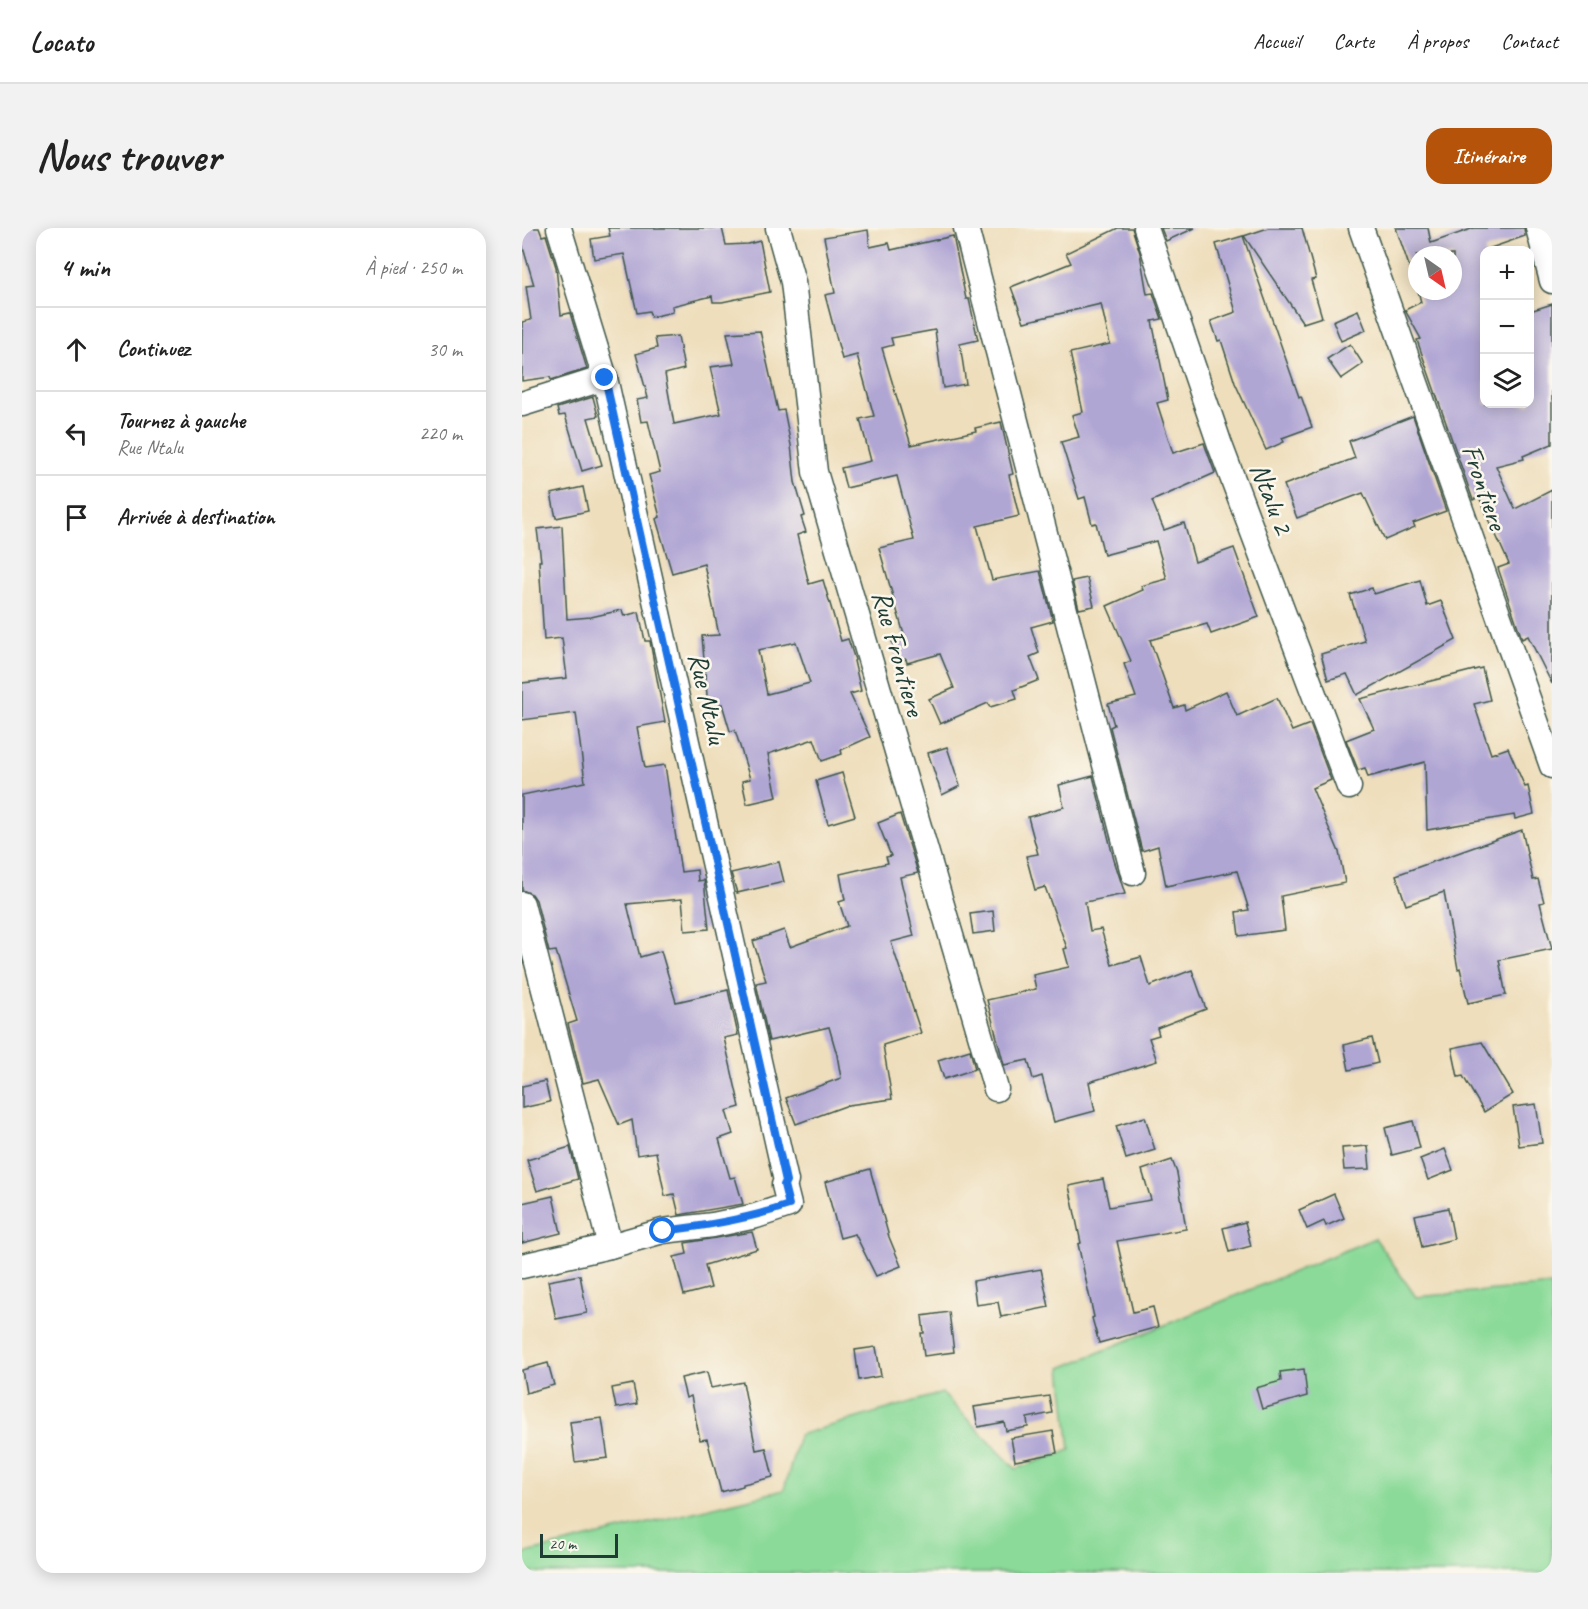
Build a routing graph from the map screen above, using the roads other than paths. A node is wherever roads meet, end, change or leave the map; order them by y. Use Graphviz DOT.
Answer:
graph roads {
  1 [pos="559,228"];
  2 [pos="778,228"];
  3 [pos="966,228"];
  4 [pos="1146,228"];
  5 [pos="1361,228"];
  6 [pos="1538,228"];
  7 [pos="1552,282"];
  8 [pos="605,378"];
  9 [pos="522,404"];
  10 [pos="1552,766"];
  11 [pos="1349,788"];
  12 [pos="1133,873"];
  13 [pos="522,904"];
  14 [pos="996,1089"];
  15 [pos="610,1246"];
  16 [pos="522,1266"];
  1 -- 8 [label="street, Rue Ntalu"];
  2 -- 14 [label="street, Rue Frontiere"];
  3 -- 12 [label="street"];
  4 -- 11 [label="street, Ntalu 2"];
  5 -- 10 [label="street, Frontiere"];
  6 -- 7 [label="street"];
  8 -- 9 [label="street"];
  8 -- 15 [label="street, Rue Ntalu"];
  13 -- 15 [label="street"];
  15 -- 16 [label="street"];
}
